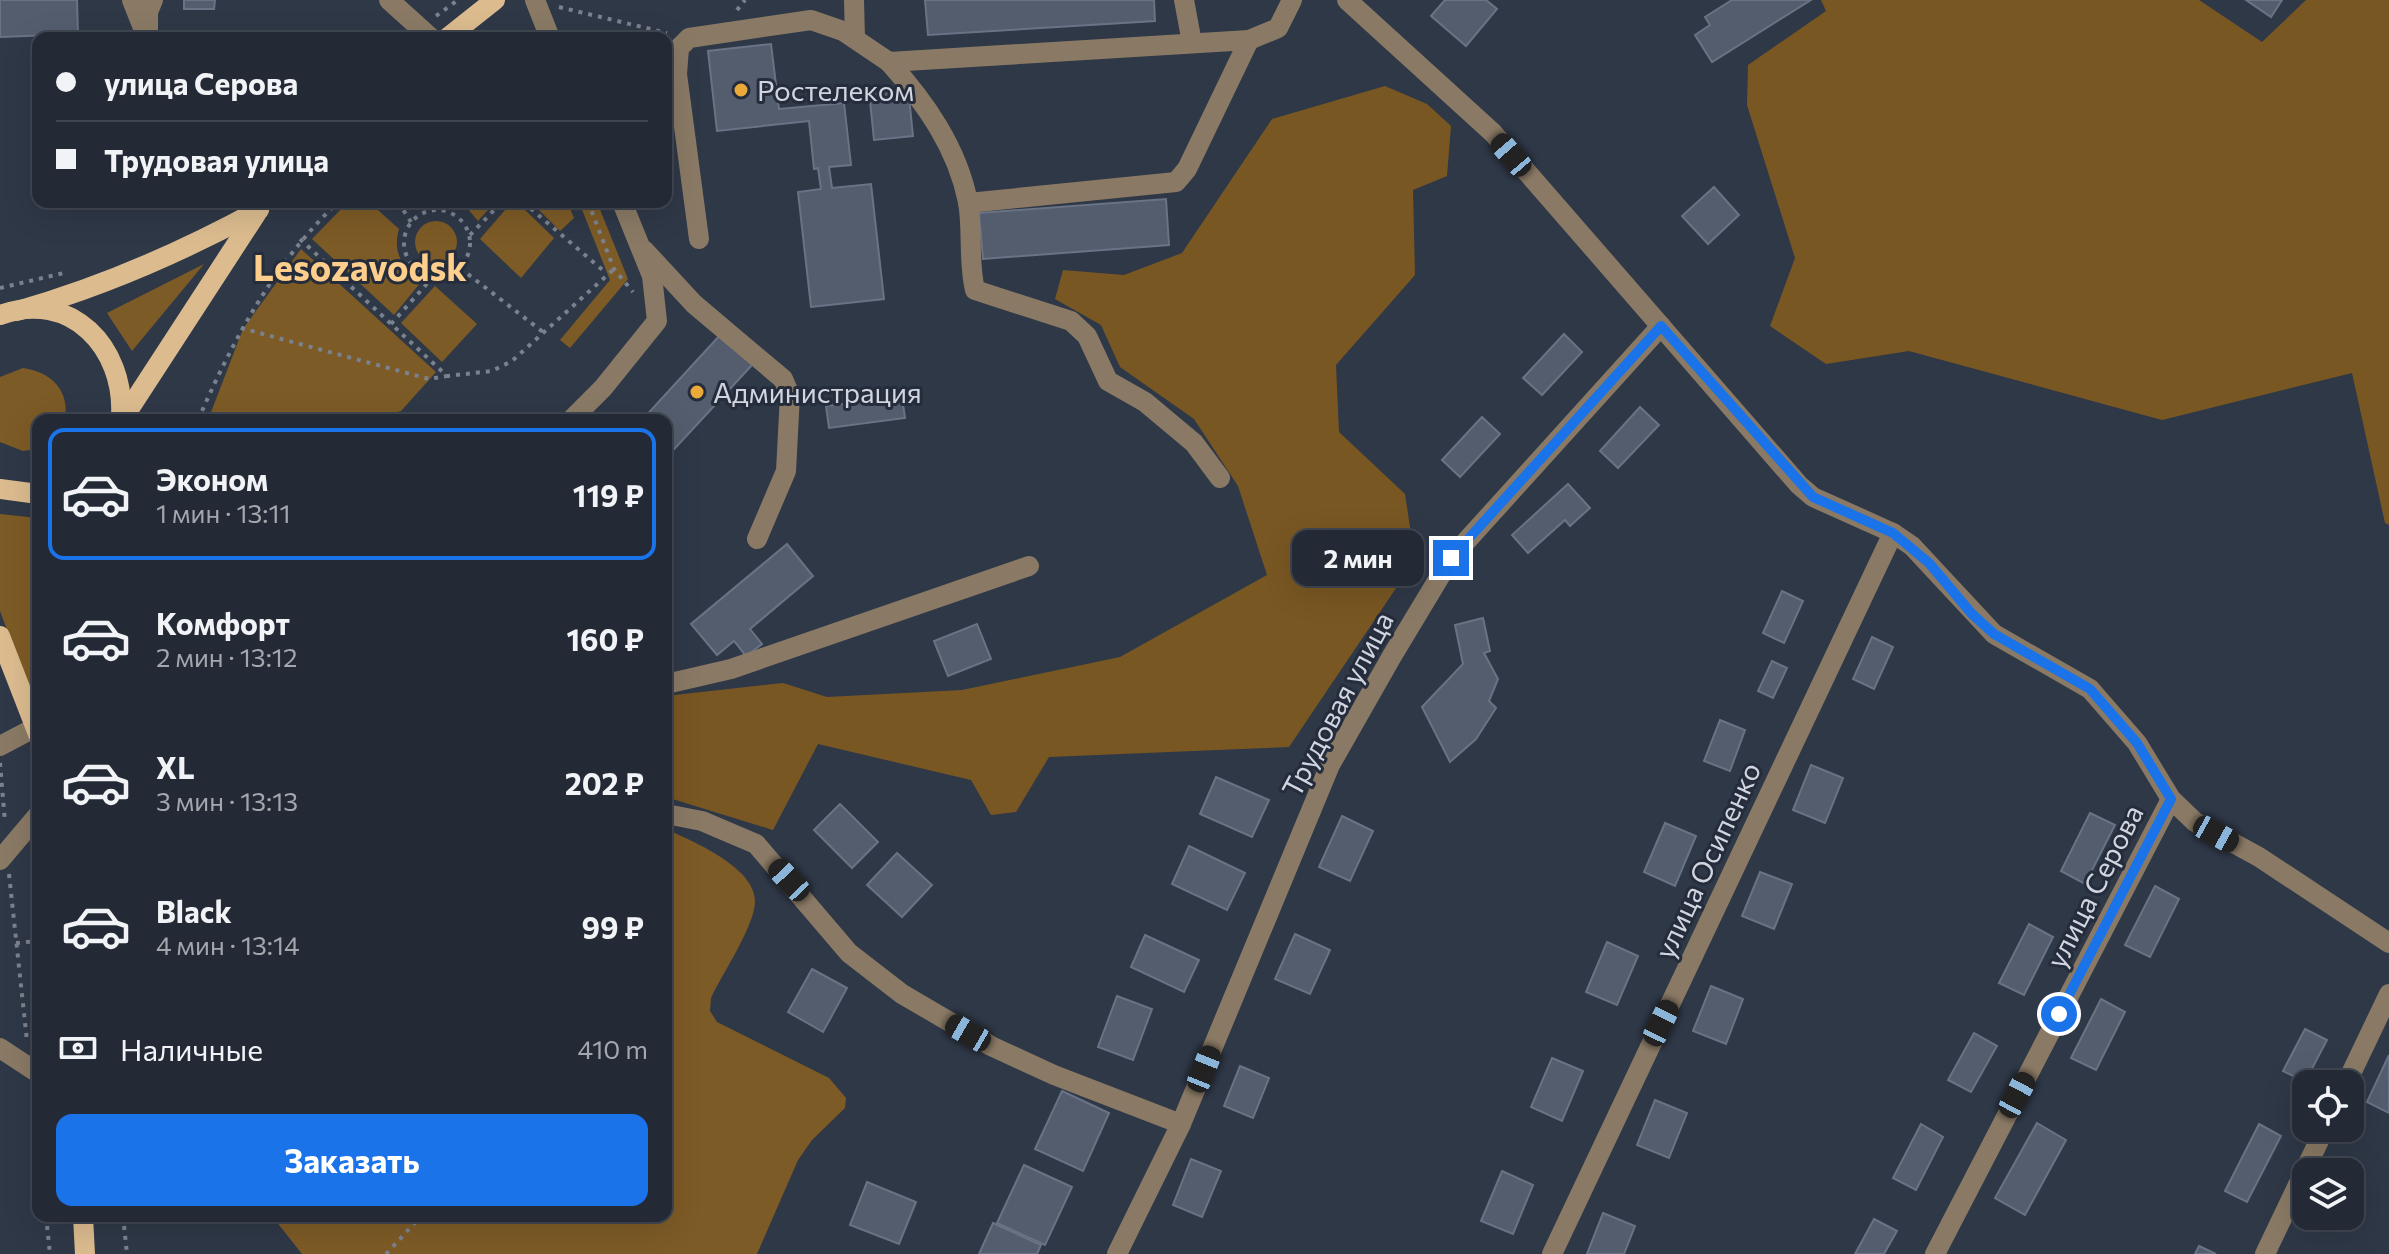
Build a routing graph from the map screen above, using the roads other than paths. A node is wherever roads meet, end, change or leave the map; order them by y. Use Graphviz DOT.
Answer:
graph roads {
  1 [pos="132,0"];
  2 [pos="153,0"];
  3 [pos="389,0"];
  4 [pos="495,0"];
  5 [pos="535,0"];
  6 [pos="854,0"];
  7 [pos="1184,0"];
  8 [pos="1292,0"];
  9 [pos="1347,0"];
  10 [pos="145,32"];
  11 [pos="148,32"];
  12 [pos="424,32"];
  13 [pos="455,32"];
  14 [pos="548,32"];
  15 [pos="855,38"];
  16 [pos="1249,40"];
  17 [pos="1192,43"];
  18 [pos="889,62"];
  19 [pos="968,203"];
  20 [pos="254,208"];
  21 [pos="257,208"];
  22 [pos="625,208"];
  23 [pos="699,239"];
  24 [pos="644,250"];
  25 [pos="9,313"];
  26 [pos="1661,326"];
  27 [pos="122,414"];
  28 [pos="126,414"];
  29 [pos="577,414"];
  30 [pos="1220,478"];
  31 [pos="0,489"];
  32 [pos="32,493"];
  33 [pos="1893,533"];
  34 [pos="757,539"];
  35 [pos="1029,566"];
  36 [pos="0,636"];
  37 [pos="672,683"];
  38 [pos="32,718"];
  39 [pos="32,733"];
  40 [pos="0,746"];
  41 [pos="2171,799"];
  42 [pos="672,815"];
  43 [pos="32,822"];
  44 [pos="4,856"];
  45 [pos="2389,943"];
  46 [pos="2389,994"];
  47 [pos="0,1048"];
  48 [pos="32,1069"];
  49 [pos="2353,1070"];
  50 [pos="1181,1124"];
  51 [pos="2318,1142"];
  52 [pos="83,1222"];
  53 [pos="85,1254"];
  54 [pos="1117,1254"];
  55 [pos="1552,1254"];
  56 [pos="1935,1254"];
  57 [pos="2265,1254"];
  1 -- 10 [label="street"];
  2 -- 11 [label="street"];
  3 -- 12 [label="street"];
  4 -- 13 [label="main road"];
  5 -- 14 [label="street"];
  6 -- 15 [label="street"];
  7 -- 17 [label="street"];
  8 -- 16 [label="street"];
  9 -- 26 [label="street"];
  15 -- 18 [label="street"];
  15 -- 23 [label="street"];
  16 -- 17 [label="street"];
  16 -- 19 [label="street"];
  17 -- 18 [label="street"];
  18 -- 19 [label="street"];
  19 -- 30 [label="street"];
  20 -- 25 [label="main road"];
  21 -- 28 [label="main road"];
  22 -- 24 [label="street"];
  24 -- 29 [label="street"];
  24 -- 34 [label="street"];
  25 -- 27 [label="main road"];
  26 -- 33 [label="street"];
  26 -- 50 [label="street, Трудовая улица"];
  31 -- 32 [label="main road"];
  33 -- 41 [label="street"];
  33 -- 55 [label="street, улица Осипенко"];
  35 -- 37 [label="street"];
  36 -- 38 [label="main road"];
  39 -- 40 [label="street"];
  41 -- 45 [label="street"];
  41 -- 56 [label="street, улица Серова"];
  42 -- 50 [label="street"];
  43 -- 44 [label="street"];
  46 -- 49 [label="street"];
  47 -- 48 [label="street"];
  50 -- 54 [label="street, Трудовая улица"];
  51 -- 57 [label="street"];
  52 -- 53 [label="main road"];
}
